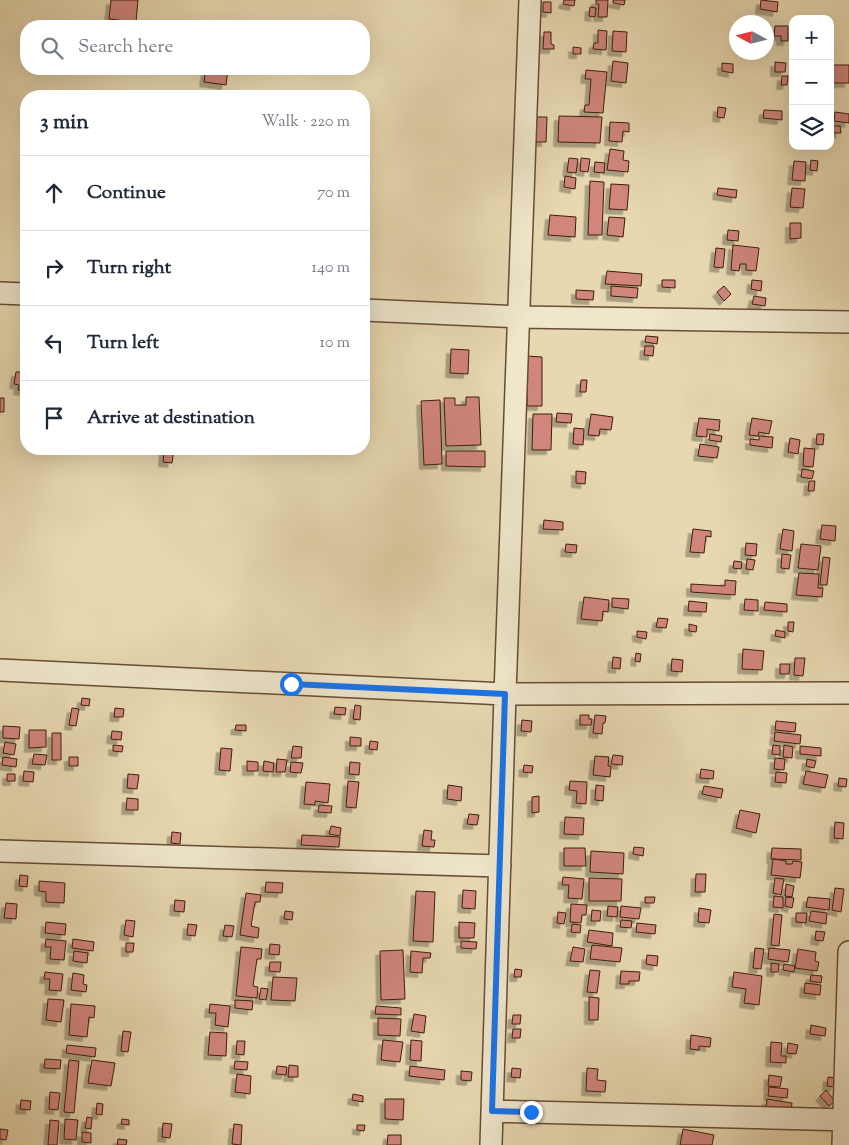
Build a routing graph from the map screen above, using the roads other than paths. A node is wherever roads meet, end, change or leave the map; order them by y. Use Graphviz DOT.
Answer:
graph roads {
  1 [pos="530,0"];
  2 [pos="0,293"];
  3 [pos="20,294"];
  4 [pos="370,310"];
  5 [pos="519,317"];
  6 [pos="849,322"];
  7 [pos="0,670"];
  8 [pos="849,693"];
  9 [pos="505,694"];
  10 [pos="0,851"];
  11 [pos="500,866"];
  12 [pos="849,952"];
  13 [pos="492,1111"];
  14 [pos="846,1120"];
  15 [pos="490,1145"];
  16 [pos="843,1145"];
  1 -- 5 [label="street"];
  2 -- 3 [label="street"];
  4 -- 5 [label="street"];
  5 -- 6 [label="street"];
  5 -- 9 [label="street"];
  7 -- 9 [label="street"];
  8 -- 9 [label="street"];
  9 -- 11 [label="street"];
  10 -- 11 [label="street"];
  11 -- 13 [label="street"];
  12 -- 14 [label="street"];
  13 -- 14 [label="street"];
  13 -- 15 [label="street"];
  14 -- 16 [label="street"];
}
